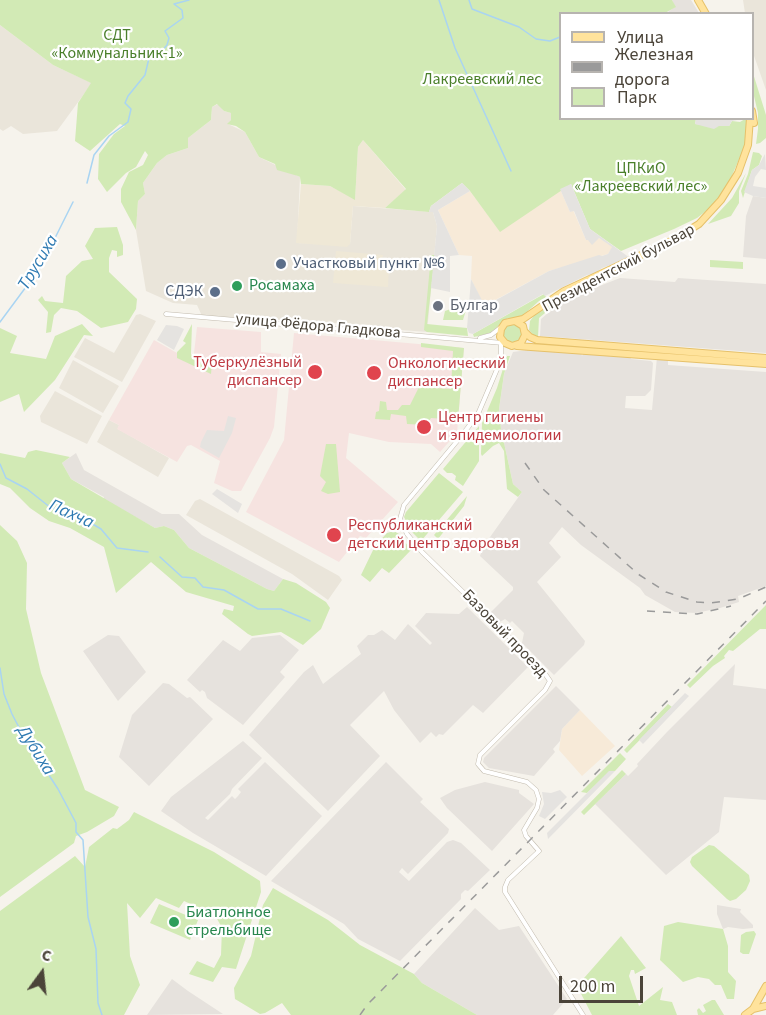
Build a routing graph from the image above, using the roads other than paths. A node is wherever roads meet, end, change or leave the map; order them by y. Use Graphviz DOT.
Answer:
graph roads {
  1 [pos="750,120"];
  2 [pos="753,120"];
  3 [pos="632,261"];
  4 [pos="166,314"];
  5 [pos="515,321"];
  6 [pos="502,326"];
  7 [pos="525,331"];
  8 [pos="470,339"];
  9 [pos="502,342"];
  10 [pos="516,346"];
  11 [pos="580,346"];
  12 [pos="766,358"];
  13 [pos="501,360"];
  14 [pos="752,360"];
  15 [pos="766,364"];
  16 [pos="766,986"];
  17 [pos="766,1006"];
  18 [pos="753,1009"];
  19 [pos="583,1015"];
  20 [pos="746,1015"];
  1 -- 3 [label="main road, Президентский бульвар"];
  2 -- 3 [label="main road, Президентский бульвар"];
  3 -- 5 [label="main road, Президентский бульвар"];
  3 -- 7 [label="main road, Президентский бульвар"];
  4 -- 8 [label="street, улица Фёдора Гладкова"];
  5 -- 6 [label="main road"];
  5 -- 7 [label="main road"];
  6 -- 8 [label="street, улица Фёдора Гладкова"];
  6 -- 9 [label="main road"];
  7 -- 10 [label="main road"];
  7 -- 11 [label="main road"];
  8 -- 9 [label="street, улица Фёдора Гладкова"];
  9 -- 10 [label="main road"];
  9 -- 13 [label="street"];
  10 -- 11 [label="main road"];
  10 -- 13 [label="street"];
  11 -- 14 [label="main road"];
  12 -- 14 [label="main road"];
  13 -- 19 [label="street, Базовый проезд"];
  14 -- 15 [label="main road"];
  16 -- 18 [label="main road"];
  17 -- 18 [label="main road"];
  18 -- 20 [label="main road"];
}
